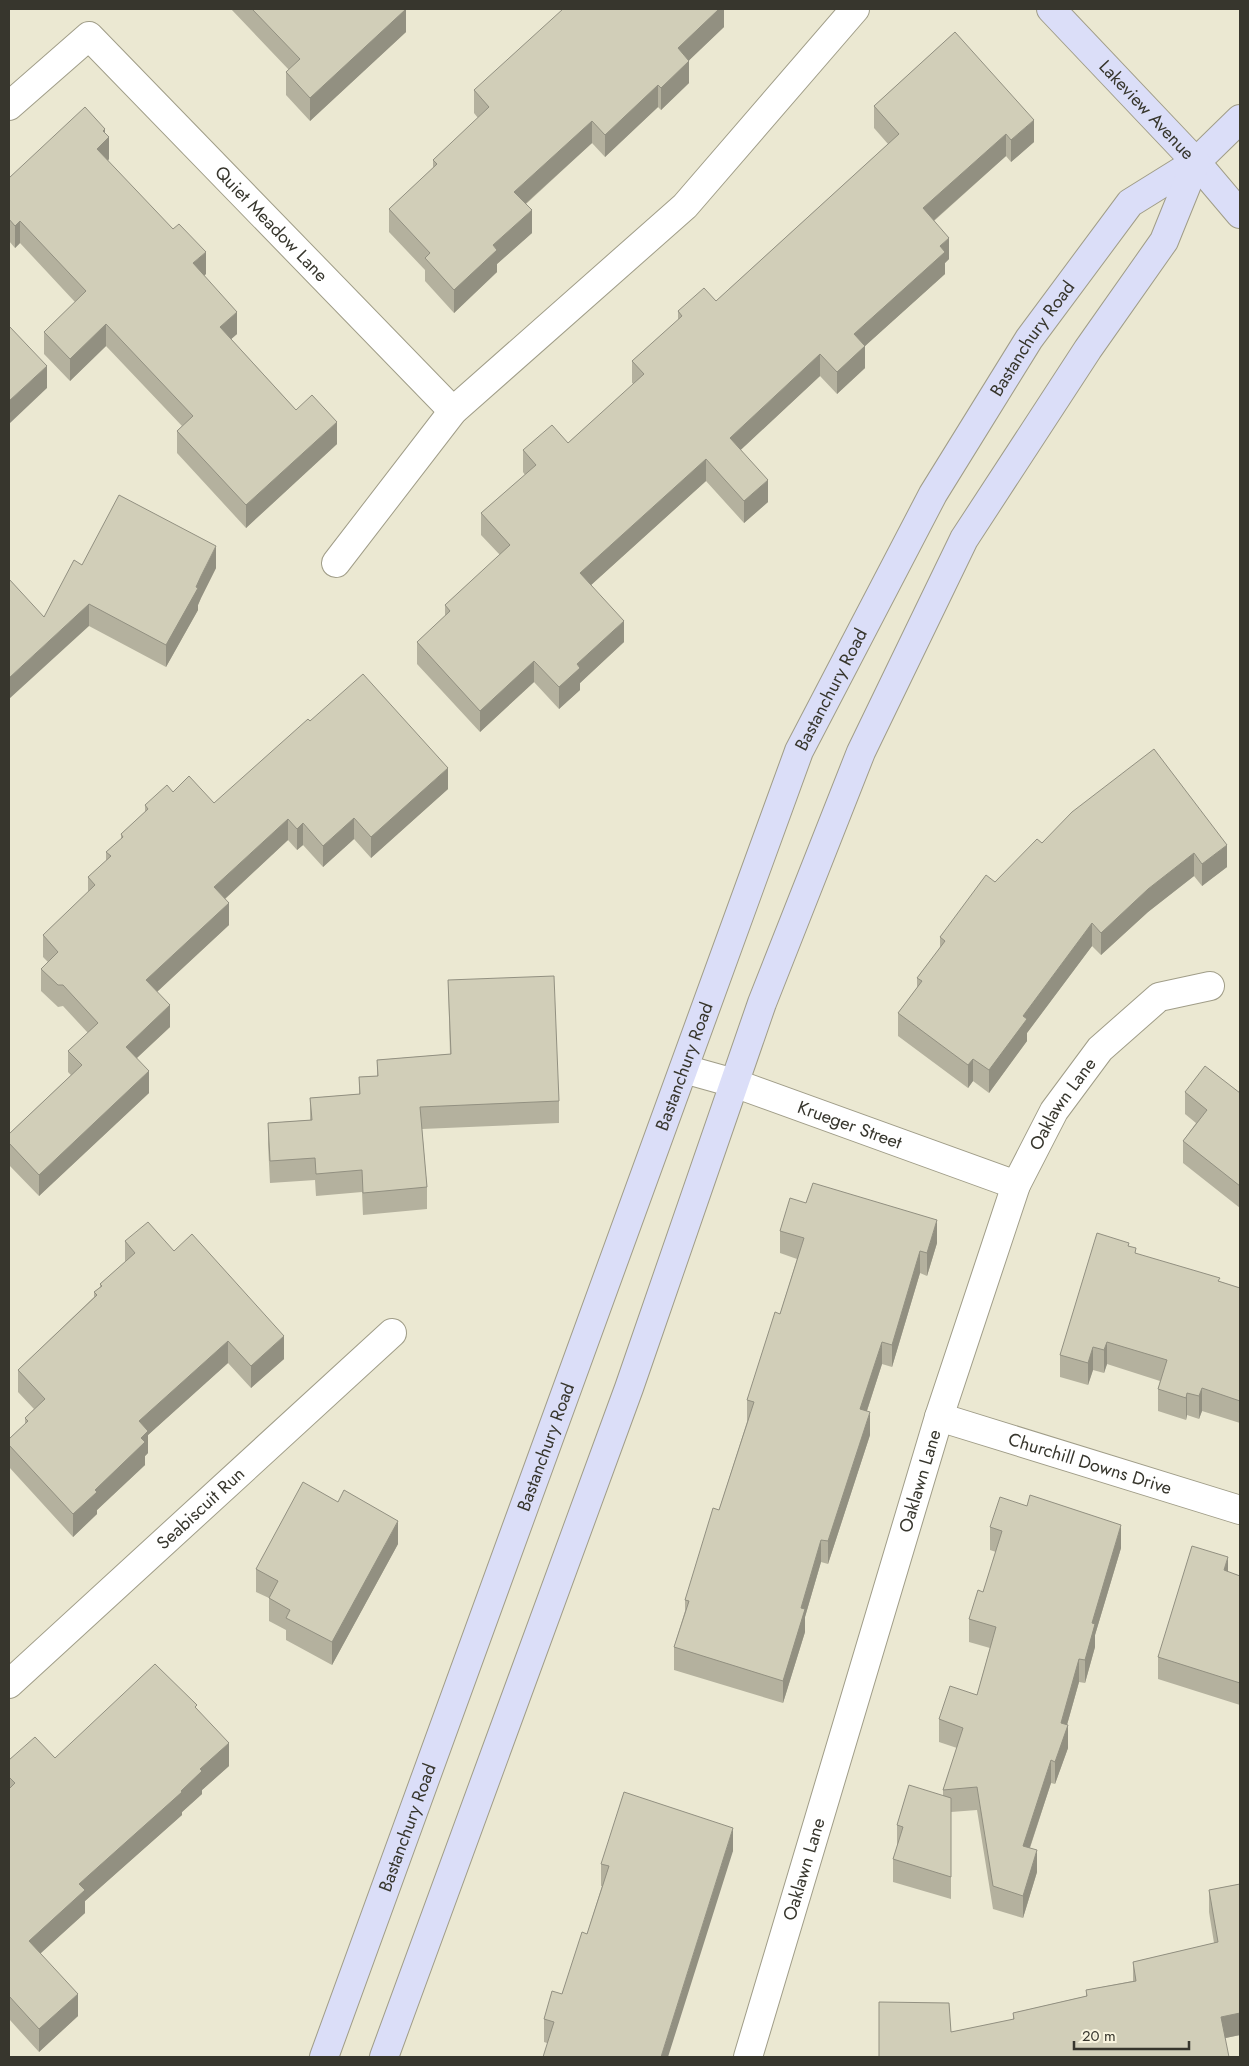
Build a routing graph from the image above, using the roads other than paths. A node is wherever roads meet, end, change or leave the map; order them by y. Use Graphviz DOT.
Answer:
graph roads {
  1 [pos="855,9"];
  2 [pos="1051,9"];
  3 [pos="9,106"];
  4 [pos="1240,119"];
  5 [pos="1196,162"];
  6 [pos="1240,214"];
  7 [pos="453,411"];
  8 [pos="336,563"];
  9 [pos="1210,986"];
  10 [pos="684,1069"];
  11 [pos="734,1083"];
  12 [pos="1016,1185"];
  13 [pos="392,1333"];
  14 [pos="939,1417"];
  15 [pos="1240,1510"];
  16 [pos="9,1684"];
  17 [pos="324,2057"];
  18 [pos="384,2057"];
  19 [pos="748,2057"];
  1 -- 7 [label="street"];
  2 -- 5 [label="main road, Lakeview Avenue"];
  3 -- 7 [label="street, Quiet Meadow Lane"];
  4 -- 5 [label="main road, Bastanchury Road"];
  5 -- 6 [label="main road, Lakeview Avenue"];
  5 -- 10 [label="main road, Bastanchury Road"];
  5 -- 11 [label="main road, Bastanchury Road"];
  7 -- 8 [label="street"];
  9 -- 12 [label="street, Oaklawn Lane"];
  10 -- 11 [label="street, Krueger Street"];
  10 -- 17 [label="main road, Bastanchury Road"];
  11 -- 12 [label="street, Krueger Street"];
  11 -- 18 [label="main road, Bastanchury Road"];
  12 -- 14 [label="street, Oaklawn Lane"];
  13 -- 16 [label="street, Seabiscuit Run"];
  14 -- 15 [label="street, Churchill Downs Drive"];
  14 -- 19 [label="street, Oaklawn Lane"];
}
